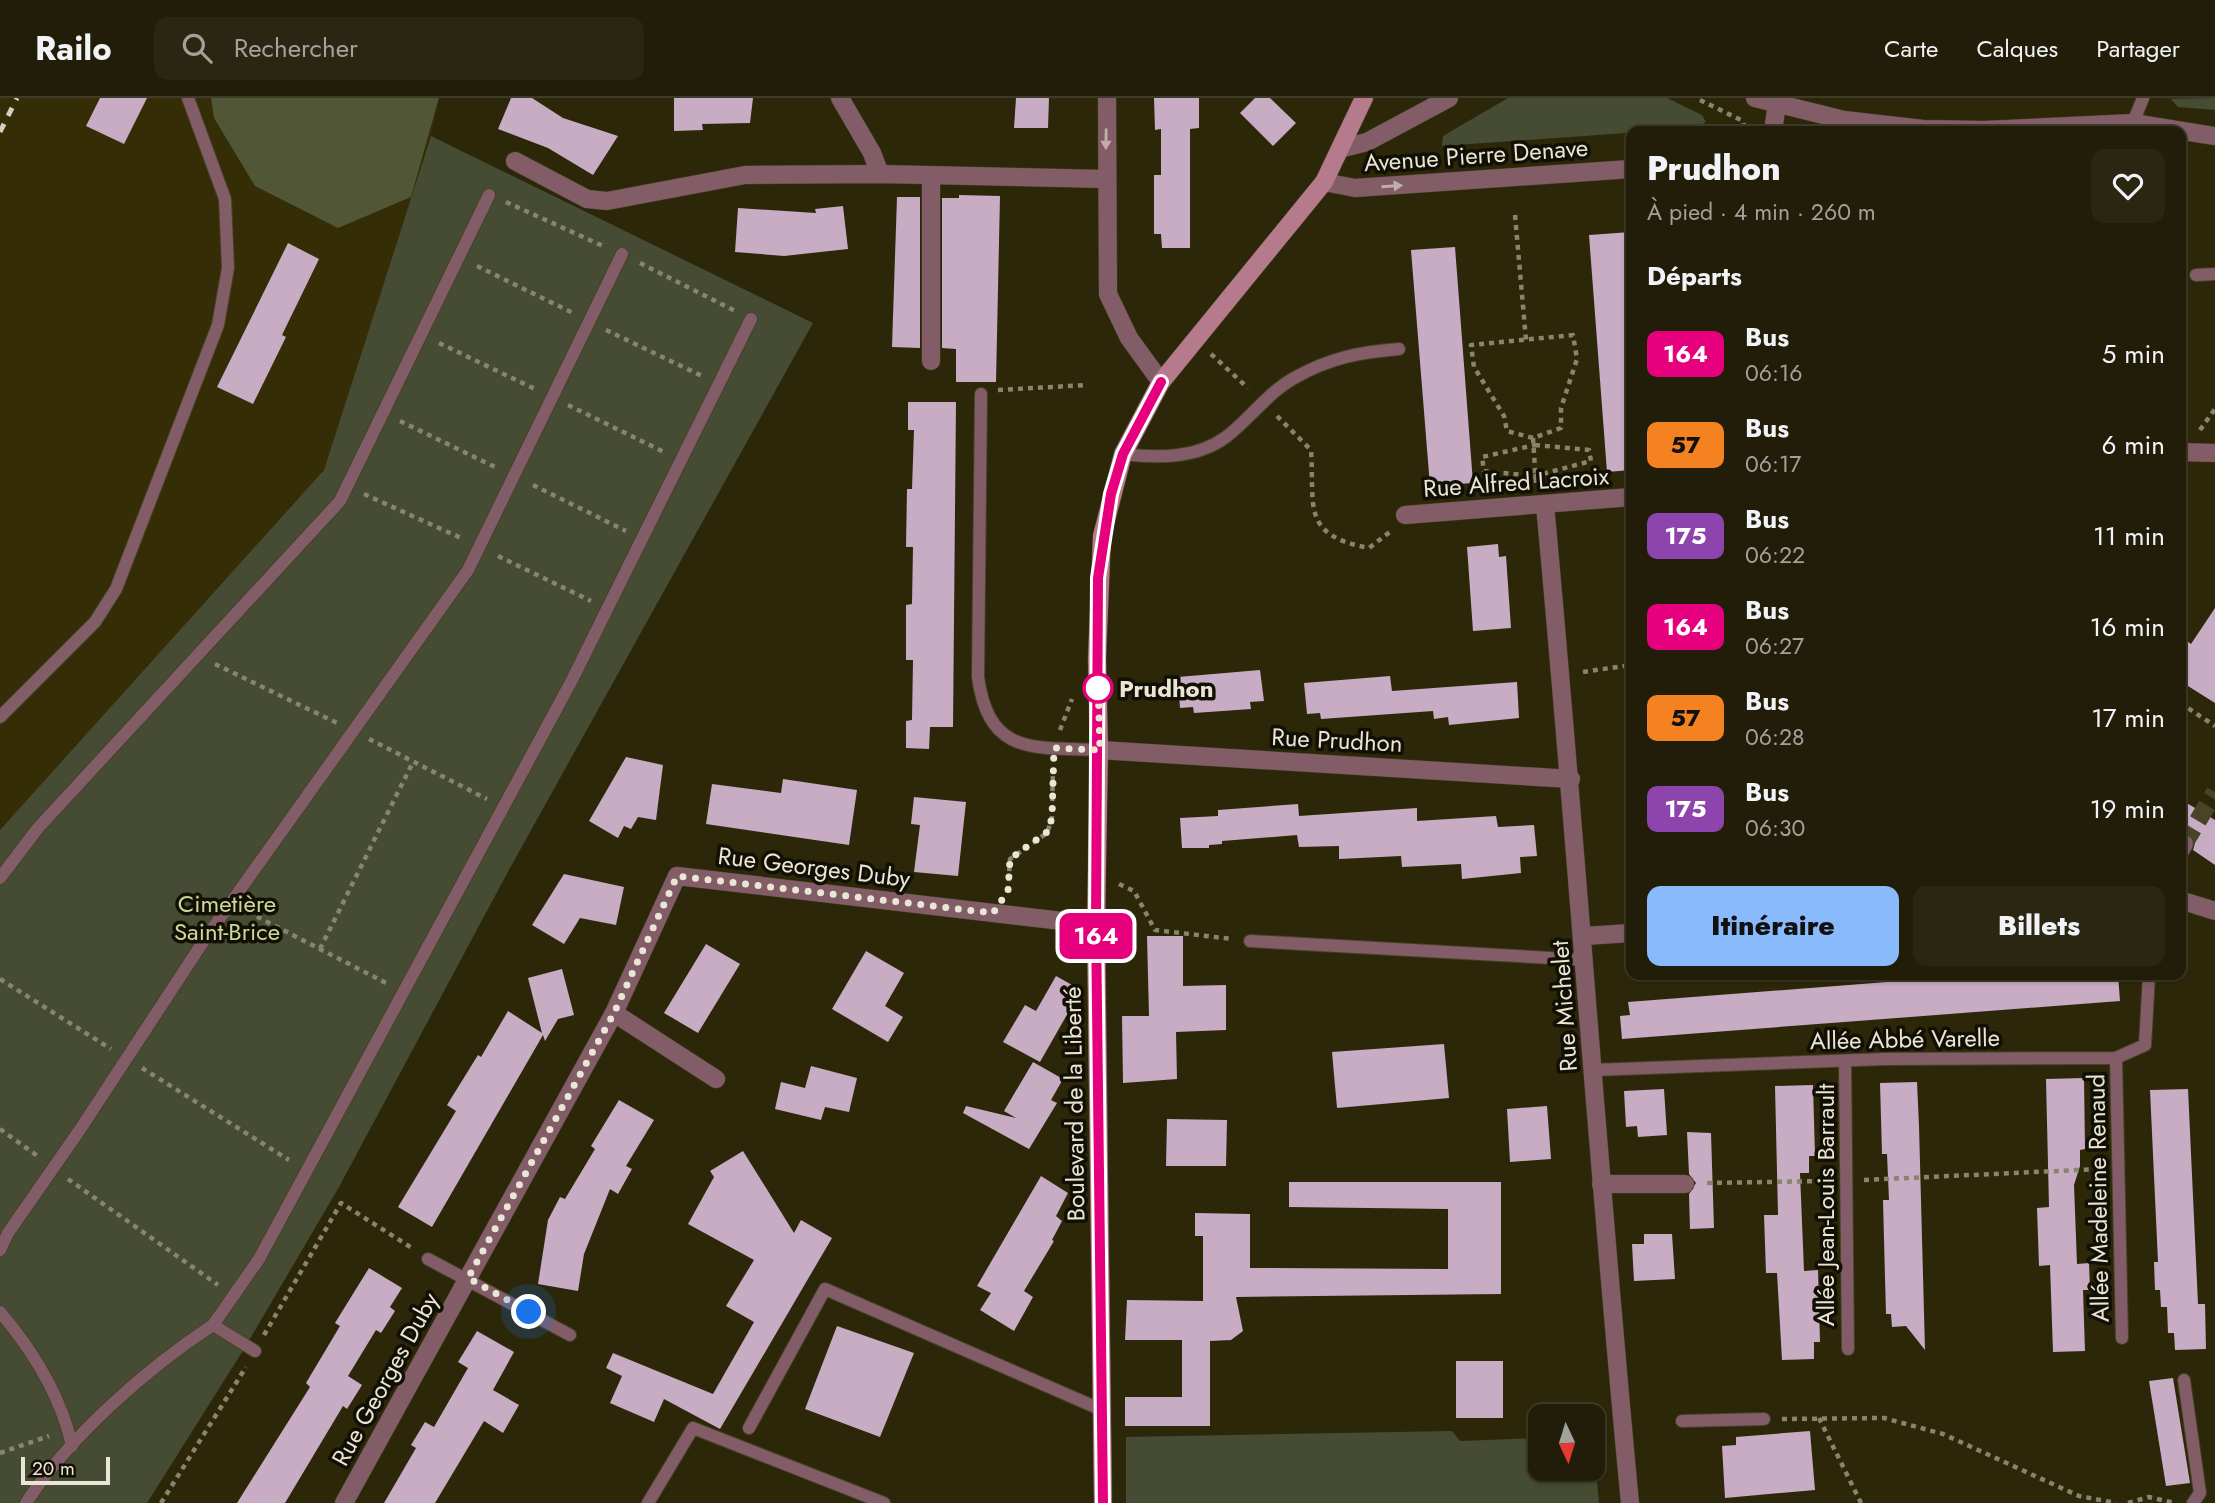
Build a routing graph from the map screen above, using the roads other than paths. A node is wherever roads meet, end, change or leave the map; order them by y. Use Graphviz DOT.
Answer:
graph roads {
  1 [pos="188,98"];
  2 [pos="840,98"];
  3 [pos="1107,98"];
  4 [pos="1364,98"];
  5 [pos="1449,98"];
  6 [pos="1755,98"];
  7 [pos="2143,98"];
  8 [pos="1777,103"];
  9 [pos="2133,123"];
  10 [pos="1774,126"];
  11 [pos="1888,126"];
  12 [pos="2069,126"];
  13 [pos="2152,126"];
  14 [pos="2186,131"];
  15 [pos="2215,136"];
  16 [pos="1343,148"];
  17 [pos="515,161"];
  18 [pos="1626,169"];
  19 [pos="880,174"];
  20 [pos="931,176"];
  21 [pos="1105,179"];
  22 [pos="1324,182"];
  23 [pos="489,195"];
  24 [pos="622,254"];
  25 [pos="2215,274"];
  26 [pos="2196,275"];
  27 [pos="751,319"];
  28 [pos="1399,349"];
  29 [pos="931,361"];
  30 [pos="1161,382"];
  31 [pos="981,394"];
  32 [pos="2186,452"];
  33 [pos="2215,453"];
  34 [pos="1123,454"];
  35 [pos="1626,497"];
  36 [pos="1545,505"];
  37 [pos="1405,515"];
  38 [pos="0,717"];
  39 [pos="1100,750"];
  40 [pos="1571,779"];
  41 [pos="0,878"];
  42 [pos="2186,902"];
  43 [pos="2215,911"];
  44 [pos="1096,925"];
  45 [pos="1626,933"];
  46 [pos="1584,936"];
  47 [pos="1250,941"];
  48 [pos="1586,960"];
  49 [pos="2150,980"];
  50 [pos="614,1013"];
  51 [pos="2116,1058"];
  52 [pos="1845,1060"];
  53 [pos="1593,1070"];
  54 [pos="716,1079"];
  55 [pos="1601,1184"];
  56 [pos="1685,1184"];
  57 [pos="0,1250"];
  58 [pos="428,1258"];
  59 [pos="468,1278"];
  60 [pos="0,1312"];
  61 [pos="213,1325"];
  62 [pos="570,1335"];
  63 [pos="2122,1338"];
  64 [pos="1848,1349"];
  65 [pos="255,1351"];
  66 [pos="2184,1380"];
  67 [pos="1101,1410"];
  68 [pos="1764,1419"];
  69 [pos="1682,1421"];
  70 [pos="749,1428"];
  71 [pos="72,1446"];
  72 [pos="26,1503"];
  73 [pos="344,1503"];
  74 [pos="648,1503"];
  75 [pos="884,1503"];
  76 [pos="1103,1503"];
  77 [pos="1630,1503"];
  78 [pos="2193,1503"];
  1 -- 38 [label="lane"];
  2 -- 19 [label="street"];
  3 -- 21 [label="street, one-way"];
  4 -- 16 [label="main road, Boulevard de la Liberté"];
  5 -- 16 [label="street"];
  6 -- 8 [label="street"];
  7 -- 9 [label="lane"];
  8 -- 10 [label="street"];
  8 -- 11 [label="street"];
  9 -- 12 [label="street"];
  9 -- 13 [label="street"];
  14 -- 15 [label="street"];
  16 -- 22 [label="main road, Boulevard de la Liberté"];
  17 -- 19 [label="street"];
  22 -- 18 [label="street, Avenue Pierre Denave, one-way"];
  19 -- 20 [label="street"];
  20 -- 21 [label="street"];
  20 -- 29 [label="street"];
  21 -- 30 [label="street"];
  22 -- 30 [label="main road, Boulevard de la Liberté"];
  23 -- 41 [label="lane"];
  24 -- 57 [label="lane"];
  25 -- 26 [label="lane"];
  27 -- 61 [label="lane"];
  28 -- 34 [label="lane"];
  30 -- 34 [label="main road, Boulevard de la Liberté"];
  31 -- 39 [label="lane"];
  32 -- 33 [label="street"];
  34 -- 39 [label="main road, Boulevard de la Liberté"];
  35 -- 36 [label="street, Rue Alfred Lacroix"];
  36 -- 37 [label="street, Rue Alfred Lacroix"];
  36 -- 40 [label="street, Rue Michelet"];
  39 -- 40 [label="street, Rue Prudhon"];
  39 -- 44 [label="main road, Boulevard de la Liberté"];
  40 -- 46 [label="street, Rue Michelet"];
  42 -- 43 [label="street"];
  44 -- 50 [label="street, Rue Georges Duby"];
  44 -- 67 [label="main road, Boulevard de la Liberté"];
  45 -- 46 [label="street"];
  46 -- 48 [label="street, Rue Michelet"];
  47 -- 48 [label="lane"];
  48 -- 53 [label="street, Rue Michelet"];
  49 -- 51 [label="lane, Allée Abbé Varelle"];
  50 -- 54 [label="street"];
  50 -- 59 [label="street, Rue Georges Duby"];
  51 -- 52 [label="lane, Allée Abbé Varelle"];
  51 -- 63 [label="lane, Allée Madeleine Renaud"];
  52 -- 53 [label="lane, Allée Abbé Varelle"];
  52 -- 64 [label="lane, Allée Jean-Louis Barrault"];
  53 -- 55 [label="street, Rue Michelet"];
  55 -- 56 [label="street"];
  55 -- 77 [label="street, Rue Michelet"];
  58 -- 59 [label="lane, Rue Georges Duby"];
  59 -- 62 [label="lane, Rue Georges Duby"];
  59 -- 73 [label="street, Rue Georges Duby"];
  60 -- 71 [label="lane"];
  61 -- 65 [label="lane"];
  61 -- 71 [label="lane"];
  66 -- 78 [label="lane"];
  67 -- 70 [label="lane"];
  67 -- 76 [label="main road, Boulevard de la Liberté"];
  68 -- 69 [label="lane"];
  71 -- 72 [label="lane"];
  74 -- 75 [label="lane"];
}
